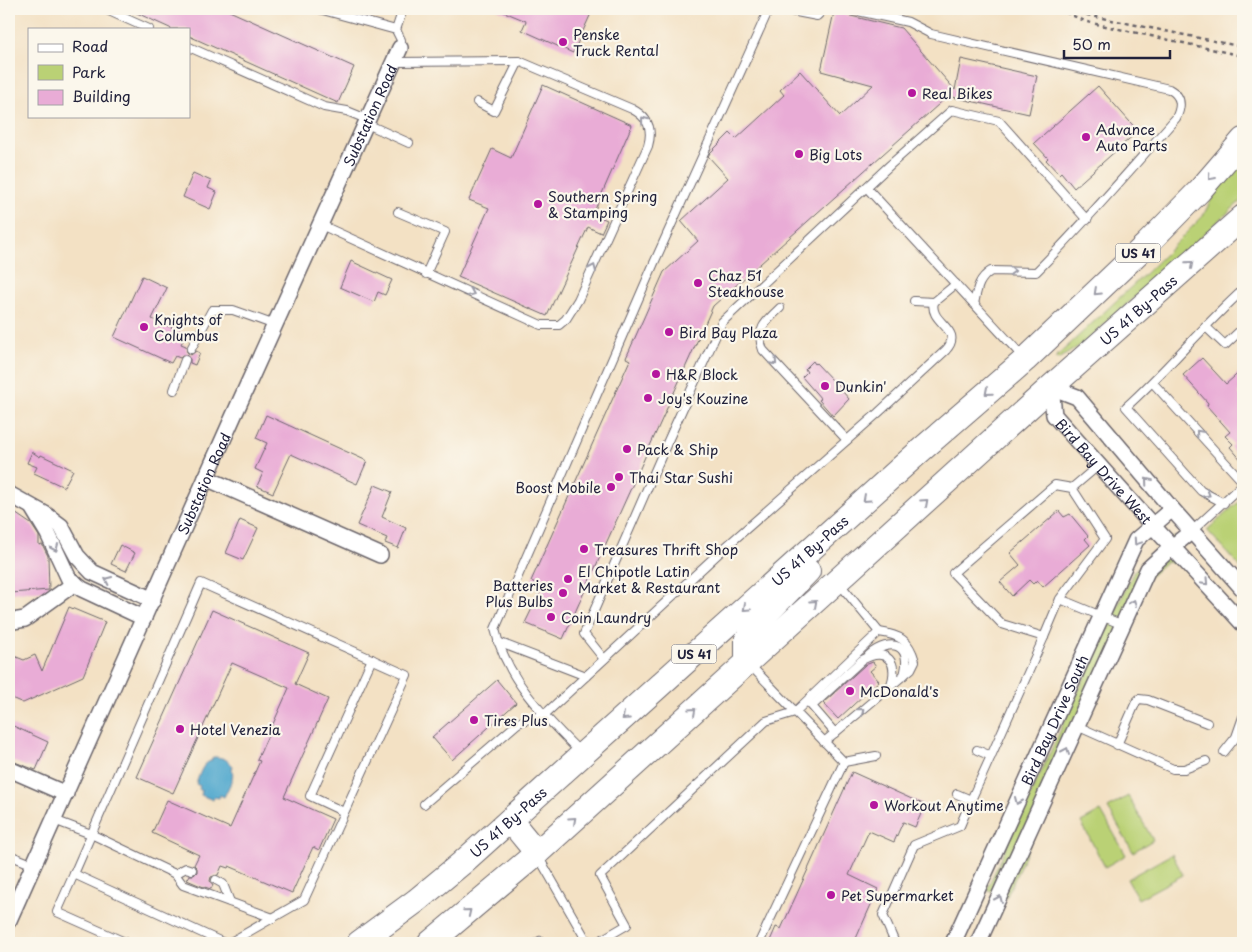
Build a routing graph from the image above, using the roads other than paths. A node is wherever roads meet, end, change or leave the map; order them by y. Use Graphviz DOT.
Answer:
graph roads {
  1 [pos="320,9"];
  2 [pos="404,9"];
  3 [pos="770,9"];
  4 [pos="781,9"];
  5 [pos="824,9"];
  6 [pos="849,9"];
  7 [pos="109,11"];
  8 [pos="146,28"];
  9 [pos="396,30"];
  10 [pos="190,47"];
  11 [pos="398,55"];
  12 [pos="518,61"];
  13 [pos="477,102"];
  14 [pos="368,122"];
  15 [pos="1243,140"];
  16 [pos="409,143"];
  17 [pos="867,188"];
  18 [pos="398,212"];
  19 [pos="1243,217"];
  20 [pos="1087,220"];
  21 [pos="320,225"];
  22 [pos="426,274"];
  23 [pos="956,284"];
  24 [pos="1243,291"];
  25 [pos="914,301"];
  26 [pos="934,302"];
  27 [pos="974,304"];
  28 [pos="780,308"];
  29 [pos="275,326"];
  30 [pos="1205,326"];
  31 [pos="1243,328"];
  32 [pos="191,348"];
  33 [pos="185,360"];
  34 [pos="1025,360"];
  35 [pos="1153,382"];
  36 [pos="1051,387"];
  37 [pos="174,390"];
  38 [pos="847,440"];
  39 [pos="1099,465"];
  40 [pos="206,478"];
  41 [pos="1243,483"];
  42 [pos="1072,488"];
  43 [pos="9,494"];
  44 [pos="1224,503"];
  45 [pos="31,505"];
  46 [pos="1172,509"];
  47 [pos="840,524"];
  48 [pos="1152,525"];
  49 [pos="1192,531"];
  50 [pos="1172,547"];
  51 [pos="380,555"];
  52 [pos="837,582"];
  53 [pos="75,583"];
  54 [pos="1243,590"];
  55 [pos="1060,599"];
  56 [pos="152,600"];
  57 [pos="1101,616"];
  58 [pos="144,618"];
  59 [pos="9,619"];
  60 [pos="1243,624"];
  61 [pos="1123,626"];
  62 [pos="878,632"];
  63 [pos="1044,637"];
  64 [pos="498,642"];
  65 [pos="604,659"];
  66 [pos="372,660"];
  67 [pos="862,660"];
  68 [pos="747,663"];
  69 [pos="904,675"];
  70 [pos="586,676"];
  71 [pos="890,687"];
  72 [pos="809,703"];
  73 [pos="795,712"];
  74 [pos="544,715"];
  75 [pos="1243,717"];
  76 [pos="1207,723"];
  77 [pos="1077,726"];
  78 [pos="835,733"];
  79 [pos="824,742"];
  80 [pos="1117,744"];
  81 [pos="977,750"];
  82 [pos="1224,752"];
  83 [pos="583,755"];
  84 [pos="876,756"];
  85 [pos="991,756"];
  86 [pos="1206,761"];
  87 [pos="844,762"];
  88 [pos="9,769"];
  89 [pos="66,794"];
  90 [pos="957,794"];
  91 [pos="972,800"];
  92 [pos="424,804"];
  93 [pos="344,812"];
  94 [pos="54,820"];
  95 [pos="510,820"];
  96 [pos="91,834"];
  97 [pos="537,853"];
  98 [pos="9,856"];
  99 [pos="34,865"];
  100 [pos="192,870"];
  101 [pos="74,874"];
  102 [pos="175,874"];
  103 [pos="216,880"];
  104 [pos="230,902"];
  105 [pos="403,911"];
  106 [pos="273,918"];
  107 [pos="9,920"];
  108 [pos="127,943"];
  109 [pos="224,943"];
  110 [pos="229,943"];
  111 [pos="359,943"];
  112 [pos="374,943"];
  113 [pos="430,943"];
  114 [pos="537,943"];
  115 [pos="542,943"];
  116 [pos="588,943"];
  117 [pos="596,943"];
  118 [pos="758,943"];
  119 [pos="895,943"];
  120 [pos="953,943"];
  121 [pos="978,943"];
  1 -- 9 [label="lane"];
  2 -- 9 [label="lane"];
  3 -- 64 [label="lane"];
  4 -- 5 [label="lane"];
  6 -- 20 [label="lane"];
  7 -- 8 [label="lane"];
  9 -- 11 [label="lane"];
  10 -- 14 [label="lane"];
  11 -- 12 [label="lane"];
  11 -- 14 [label="street, Substation Road"];
  12 -- 13 [label="lane"];
  22 -- 12 [label="lane, one-way"];
  14 -- 16 [label="lane"];
  14 -- 21 [label="street, Substation Road"];
  15 -- 34 [label="main road, US 41 By-Pass / US 41, one-way"];
  17 -- 20 [label="lane"];
  17 -- 23 [label="lane"];
  17 -- 65 [label="lane"];
  18 -- 22 [label="lane"];
  36 -- 19 [label="main road, US 41 By-Pass / US 41, one-way"];
  27 -- 20 [label="lane, one-way"];
  21 -- 22 [label="lane"];
  21 -- 29 [label="street, Substation Road"];
  23 -- 26 [label="lane"];
  23 -- 27 [label="lane"];
  24 -- 30 [label="lane"];
  25 -- 26 [label="lane"];
  26 -- 38 [label="lane"];
  27 -- 34 [label="lane"];
  28 -- 38 [label="lane, one-way"];
  29 -- 32 [label="lane"];
  29 -- 40 [label="street, Substation Road"];
  30 -- 31 [label="lane"];
  30 -- 35 [label="lane"];
  33 -- 37 [label="lane"];
  34 -- 36 [label="main road"];
  34 -- 47 [label="main road, US 41 By-Pass / US 41, one-way"];
  41 -- 35 [label="lane, one-way"];
  35 -- 44 [label="lane, one-way"];
  36 -- 39 [label="street, Bird Bay Drive West"];
  46 -- 36 [label="street, Bird Bay Drive West, one-way"];
  52 -- 36 [label="main road, US 41 By-Pass / US 41, one-way"];
  38 -- 65 [label="lane"];
  39 -- 42 [label="lane"];
  39 -- 48 [label="street, Bird Bay Drive West"];
  40 -- 51 [label="street"];
  40 -- 56 [label="street, Substation Road"];
  41 -- 44 [label="lane"];
  42 -- 55 [label="lane"];
  42 -- 63 [label="lane"];
  43 -- 45 [label="street"];
  44 -- 49 [label="lane"];
  45 -- 53 [label="street, one-way"];
  56 -- 45 [label="street, one-way"];
  46 -- 48 [label="street, Bird Bay Drive South"];
  46 -- 49 [label="street, Bird Bay Drive West"];
  47 -- 68 [label="main road"];
  47 -- 83 [label="main road, US 41 By-Pass / US 41, one-way"];
  48 -- 50 [label="street, Bird Bay Drive West"];
  48 -- 57 [label="street, Bird Bay Drive South, one-way"];
  49 -- 50 [label="street, Bird Bay Drive South"];
  49 -- 54 [label="street, Bird Bay Drive West"];
  50 -- 60 [label="street, Bird Bay Drive West, one-way"];
  61 -- 50 [label="street, Bird Bay Drive South, one-way"];
  52 -- 62 [label="lane"];
  68 -- 52 [label="main road, US 41 By-Pass / US 41, one-way"];
  53 -- 58 [label="street"];
  53 -- 59 [label="street"];
  55 -- 57 [label="lane"];
  55 -- 63 [label="lane"];
  56 -- 58 [label="street, Substation Road"];
  57 -- 61 [label="lane"];
  57 -- 120 [label="street, Bird Bay Drive South, one-way"];
  58 -- 89 [label="street, Substation Road"];
  61 -- 77 [label="street, Bird Bay Drive South"];
  62 -- 69 [label="lane"];
  62 -- 72 [label="lane"];
  63 -- 85 [label="lane"];
  64 -- 70 [label="lane"];
  64 -- 74 [label="lane"];
  65 -- 70 [label="lane"];
  66 -- 93 [label="lane"];
  66 -- 93 [label="lane"];
  66 -- 96 [label="lane"];
  67 -- 69 [label="lane"];
  67 -- 71 [label="lane"];
  67 -- 72 [label="lane"];
  68 -- 73 [label="lane"];
  97 -- 68 [label="main road, US 41 By-Pass / US 41, one-way"];
  69 -- 71 [label="lane"];
  70 -- 74 [label="lane"];
  78 -- 71 [label="lane, one-way"];
  72 -- 73 [label="lane"];
  72 -- 78 [label="lane"];
  73 -- 79 [label="lane"];
  73 -- 117 [label="lane"];
  74 -- 83 [label="lane"];
  74 -- 92 [label="lane"];
  75 -- 82 [label="lane"];
  76 -- 80 [label="lane"];
  77 -- 80 [label="lane"];
  121 -- 77 [label="street, Bird Bay Drive South, one-way"];
  78 -- 79 [label="lane"];
  79 -- 87 [label="lane"];
  80 -- 86 [label="lane"];
  81 -- 85 [label="lane"];
  83 -- 95 [label="main road, US 41 By-Pass / US 41"];
  84 -- 87 [label="lane"];
  85 -- 91 [label="lane"];
  87 -- 118 [label="lane"];
  88 -- 89 [label="street"];
  89 -- 94 [label="street, Substation Road"];
  90 -- 91 [label="lane"];
  91 -- 119 [label="lane"];
  93 -- 106 [label="lane"];
  94 -- 96 [label="lane"];
  94 -- 99 [label="street, Substation Road"];
  95 -- 97 [label="main road"];
  95 -- 105 [label="main road, US 41 By-Pass / US 41"];
  96 -- 101 [label="lane"];
  96 -- 102 [label="lane"];
  113 -- 97 [label="main road, US 41 By-Pass / US 41, one-way"];
  97 -- 116 [label="lane"];
  98 -- 99 [label="lane"];
  99 -- 107 [label="street, Substation Road"];
  100 -- 102 [label="lane"];
  101 -- 108 [label="lane"];
  101 -- 109 [label="lane"];
  102 -- 104 [label="lane"];
  103 -- 104 [label="lane"];
  104 -- 106 [label="lane"];
  105 -- 111 [label="main road, US 41 By-Pass / US 41"];
  105 -- 112 [label="main road"];
  106 -- 110 [label="lane"];
  114 -- 115 [label="lane"];
}
